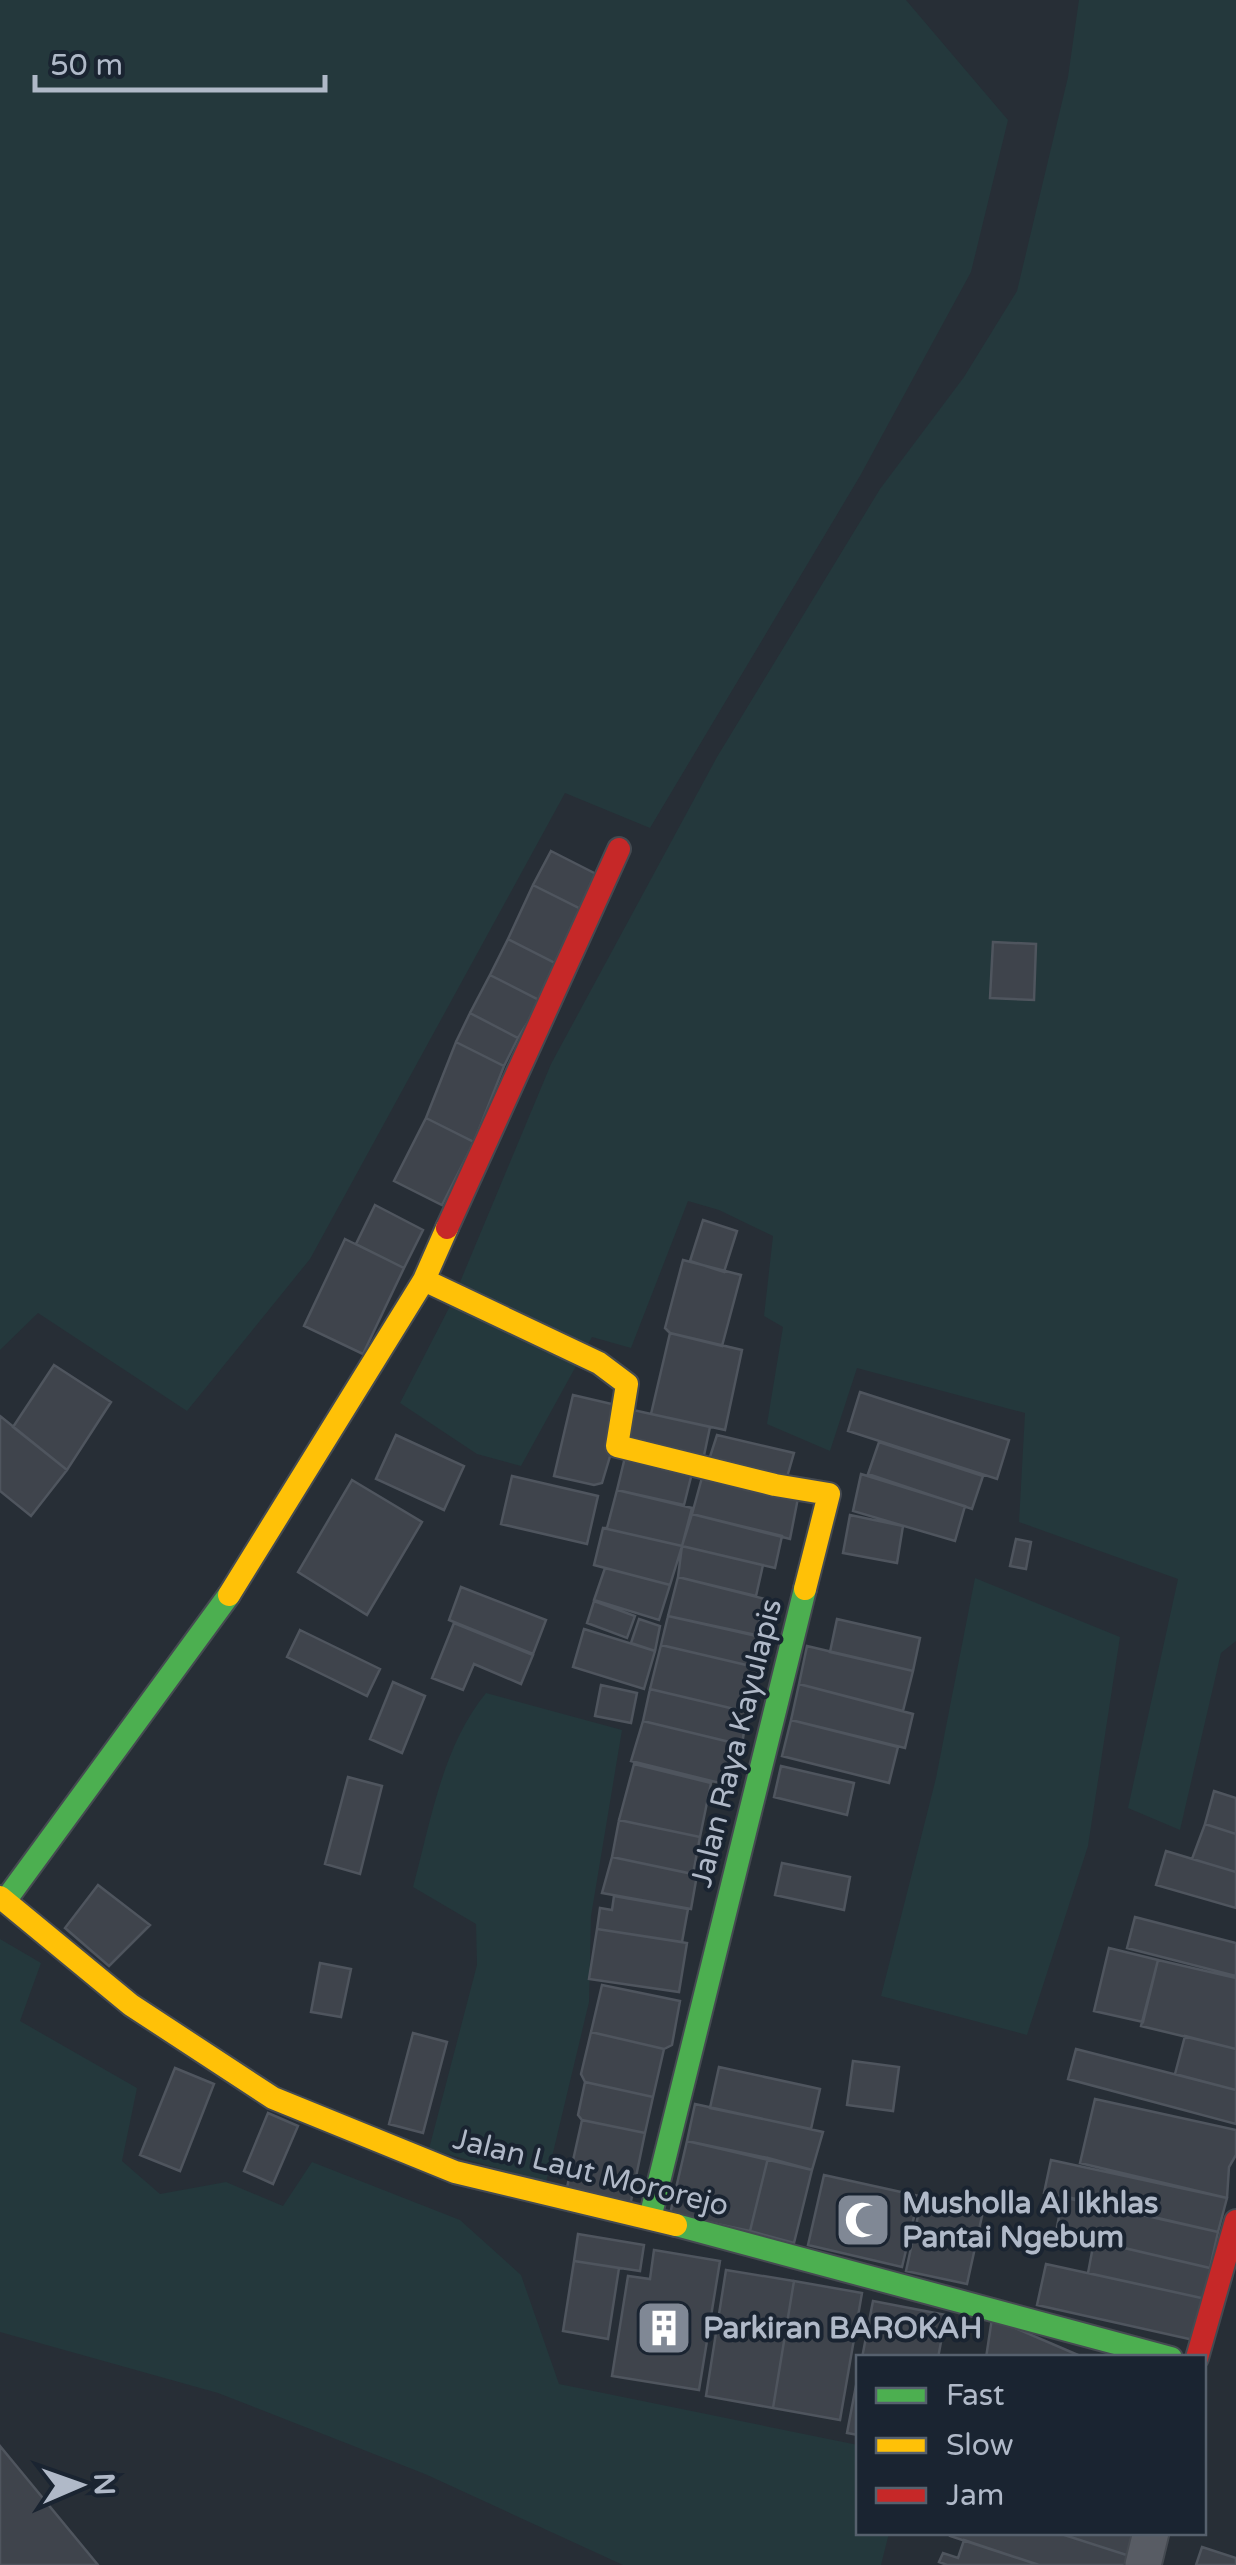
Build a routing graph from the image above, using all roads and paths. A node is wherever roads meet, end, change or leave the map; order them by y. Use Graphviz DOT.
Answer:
graph roads {
  1 [pos="619,850"];
  2 [pos="424,1280"];
  3 [pos="2,1899"];
  4 [pos="650,2218"];
  5 [pos="1236,2221"];
  6 [pos="1160,2355"];
  7 [pos="1198,2355"];
  8 [pos="1150,2535"];
  9 [pos="1143,2565"];
  1 -- 2 [label="street"];
  2 -- 3 [label="street"];
  2 -- 4 [label="street, Jalan Raya Kayulapis"];
  3 -- 4 [label="street, Jalan Laut Mororejo"];
  4 -- 6 [label="street, Jalan Laut Mororejo"];
  5 -- 7 [label="street"];
  8 -- 9 [label="street"];
}
